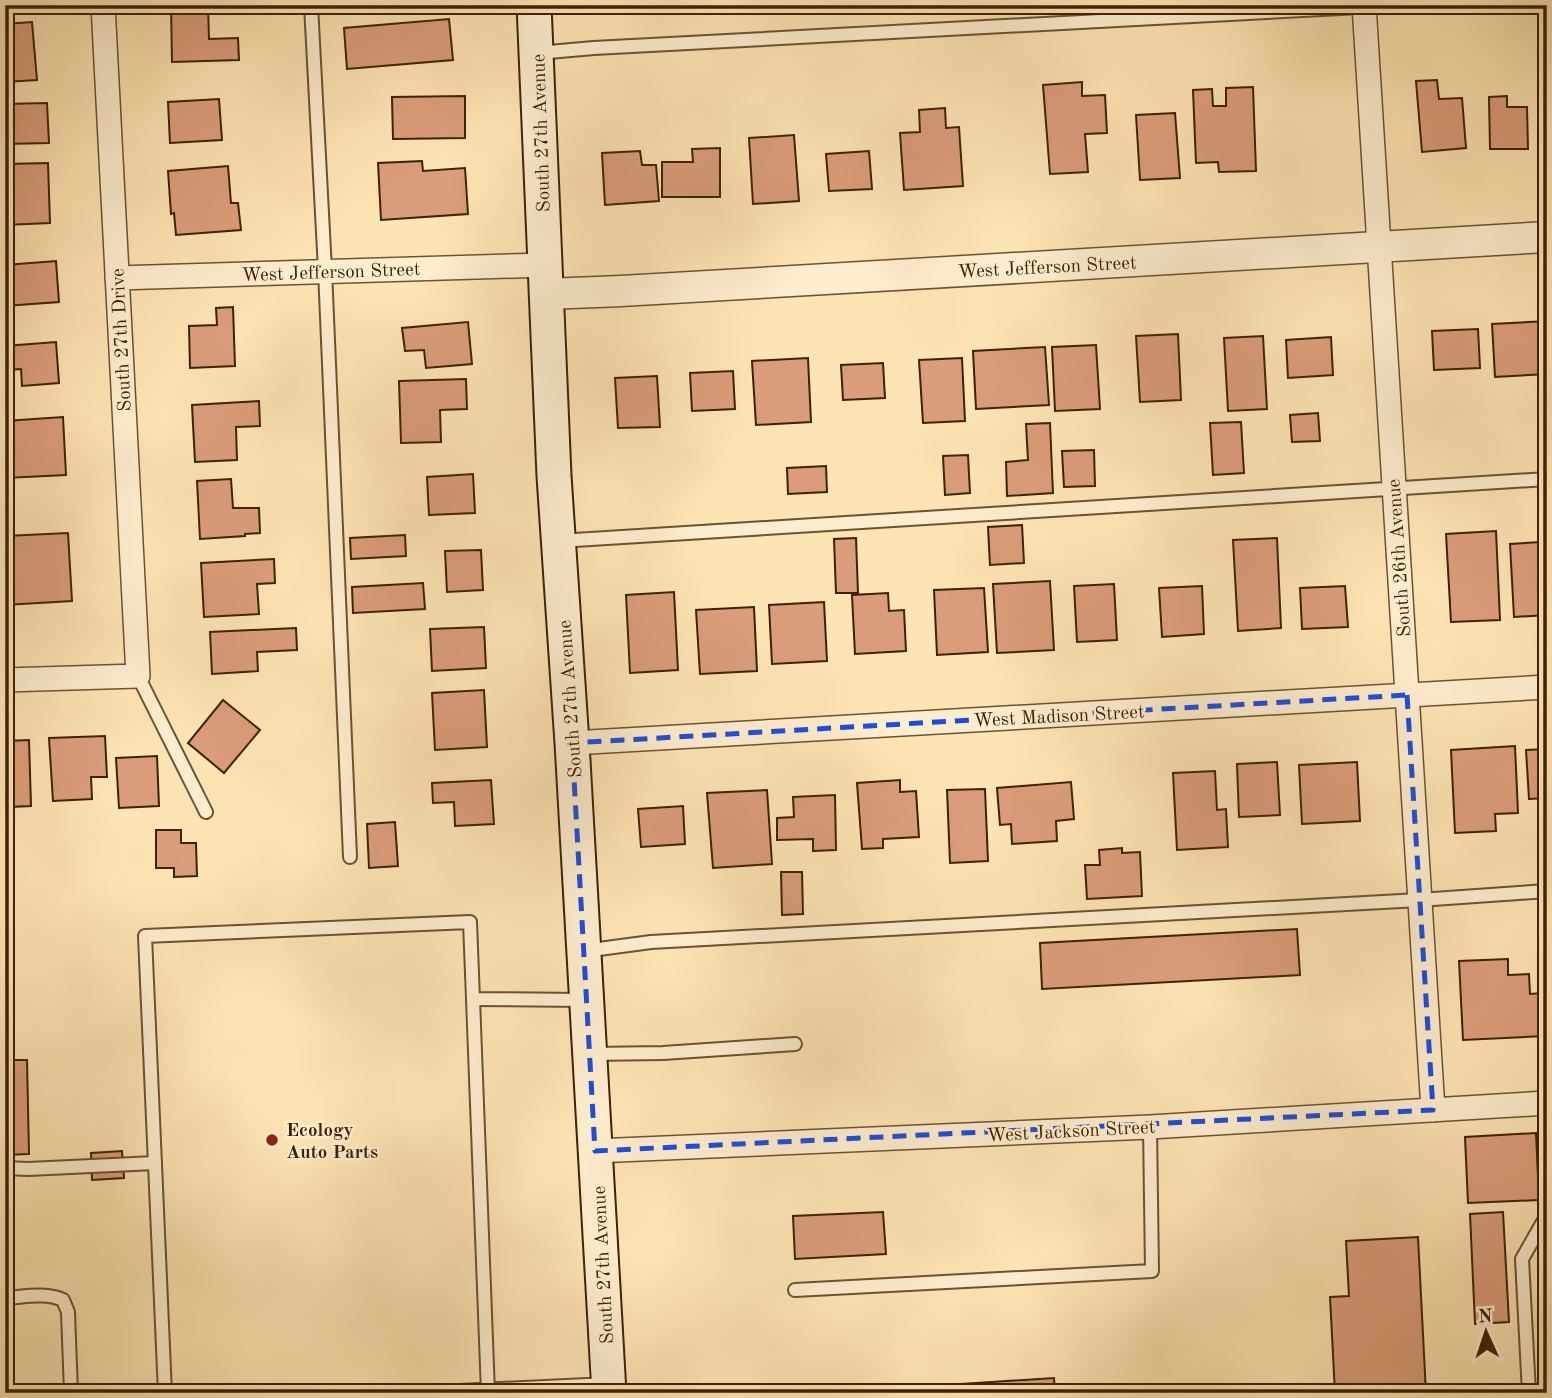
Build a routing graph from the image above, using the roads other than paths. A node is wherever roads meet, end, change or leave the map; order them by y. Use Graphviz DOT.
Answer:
graph roads {
  1 [pos="103,5"];
  2 [pos="311,5"];
  3 [pos="534,5"];
  4 [pos="1398,5"];
  5 [pos="1364,6"];
  6 [pos="536,53"];
  7 [pos="1547,237"];
  8 [pos="1379,246"];
  9 [pos="325,270"];
  10 [pos="117,278"];
  11 [pos="546,279"];
  12 [pos="1547,479"];
  13 [pos="1394,489"];
  14 [pos="558,541"];
  15 [pos="138,676"];
  16 [pos="5,680"];
  17 [pos="1547,687"];
  18 [pos="1407,695"];
  19 [pos="572,743"];
  20 [pos="205,812"];
  21 [pos="350,857"];
  22 [pos="1547,891"];
  23 [pos="1419,900"];
  24 [pos="584,951"];
  25 [pos="473,999"];
  26 [pos="586,1000"];
  27 [pos="795,1044"];
  28 [pos="589,1054"];
  29 [pos="1547,1103"];
  30 [pos="1433,1110"];
  31 [pos="1150,1127"];
  32 [pos="595,1151"];
  33 [pos="155,1163"];
  34 [pos="5,1168"];
  35 [pos="1547,1215"];
  36 [pos="795,1290"];
  37 [pos="5,1298"];
  38 [pos="608,1389"];
  39 [pos="488,1391"];
  40 [pos="71,1393"];
  41 [pos="165,1393"];
  42 [pos="416,1393"];
  43 [pos="1530,1393"];
  1 -- 10 [label="street, South 27th Drive"];
  2 -- 9 [label="lane"];
  3 -- 6 [label="main road, South 27th Avenue"];
  4 -- 5 [label="lane"];
  5 -- 6 [label="lane"];
  5 -- 8 [label="street, South 26th Avenue"];
  6 -- 11 [label="main road, South 27th Avenue"];
  7 -- 8 [label="street, West Jefferson Street"];
  8 -- 11 [label="street, West Jefferson Street"];
  8 -- 13 [label="street, South 26th Avenue"];
  9 -- 10 [label="street, West Jefferson Street"];
  9 -- 11 [label="street, West Jefferson Street"];
  9 -- 21 [label="lane"];
  10 -- 15 [label="street, South 27th Drive"];
  11 -- 14 [label="main road, South 27th Avenue"];
  12 -- 13 [label="lane"];
  13 -- 14 [label="lane"];
  13 -- 18 [label="street, South 26th Avenue"];
  14 -- 19 [label="main road, South 27th Avenue"];
  15 -- 16 [label="street"];
  15 -- 20 [label="lane"];
  17 -- 18 [label="street, West Madison Street"];
  18 -- 19 [label="street, West Madison Street"];
  18 -- 23 [label="street, South 26th Avenue"];
  19 -- 24 [label="main road, South 27th Avenue"];
  22 -- 23 [label="lane"];
  23 -- 24 [label="lane"];
  23 -- 30 [label="street, South 26th Avenue"];
  24 -- 26 [label="main road, South 27th Avenue"];
  25 -- 26 [label="lane"];
  25 -- 33 [label="lane"];
  25 -- 39 [label="lane"];
  26 -- 28 [label="main road, South 27th Avenue"];
  27 -- 28 [label="lane"];
  28 -- 32 [label="main road, South 27th Avenue"];
  29 -- 30 [label="street, West Jackson Street"];
  30 -- 31 [label="street, West Jackson Street"];
  31 -- 32 [label="street, West Jackson Street"];
  31 -- 36 [label="lane"];
  32 -- 38 [label="main road, South 27th Avenue"];
  33 -- 34 [label="lane"];
  33 -- 41 [label="lane"];
  35 -- 43 [label="lane"];
  37 -- 40 [label="lane"];
  38 -- 39 [label="lane"];
  39 -- 42 [label="lane"];
}
